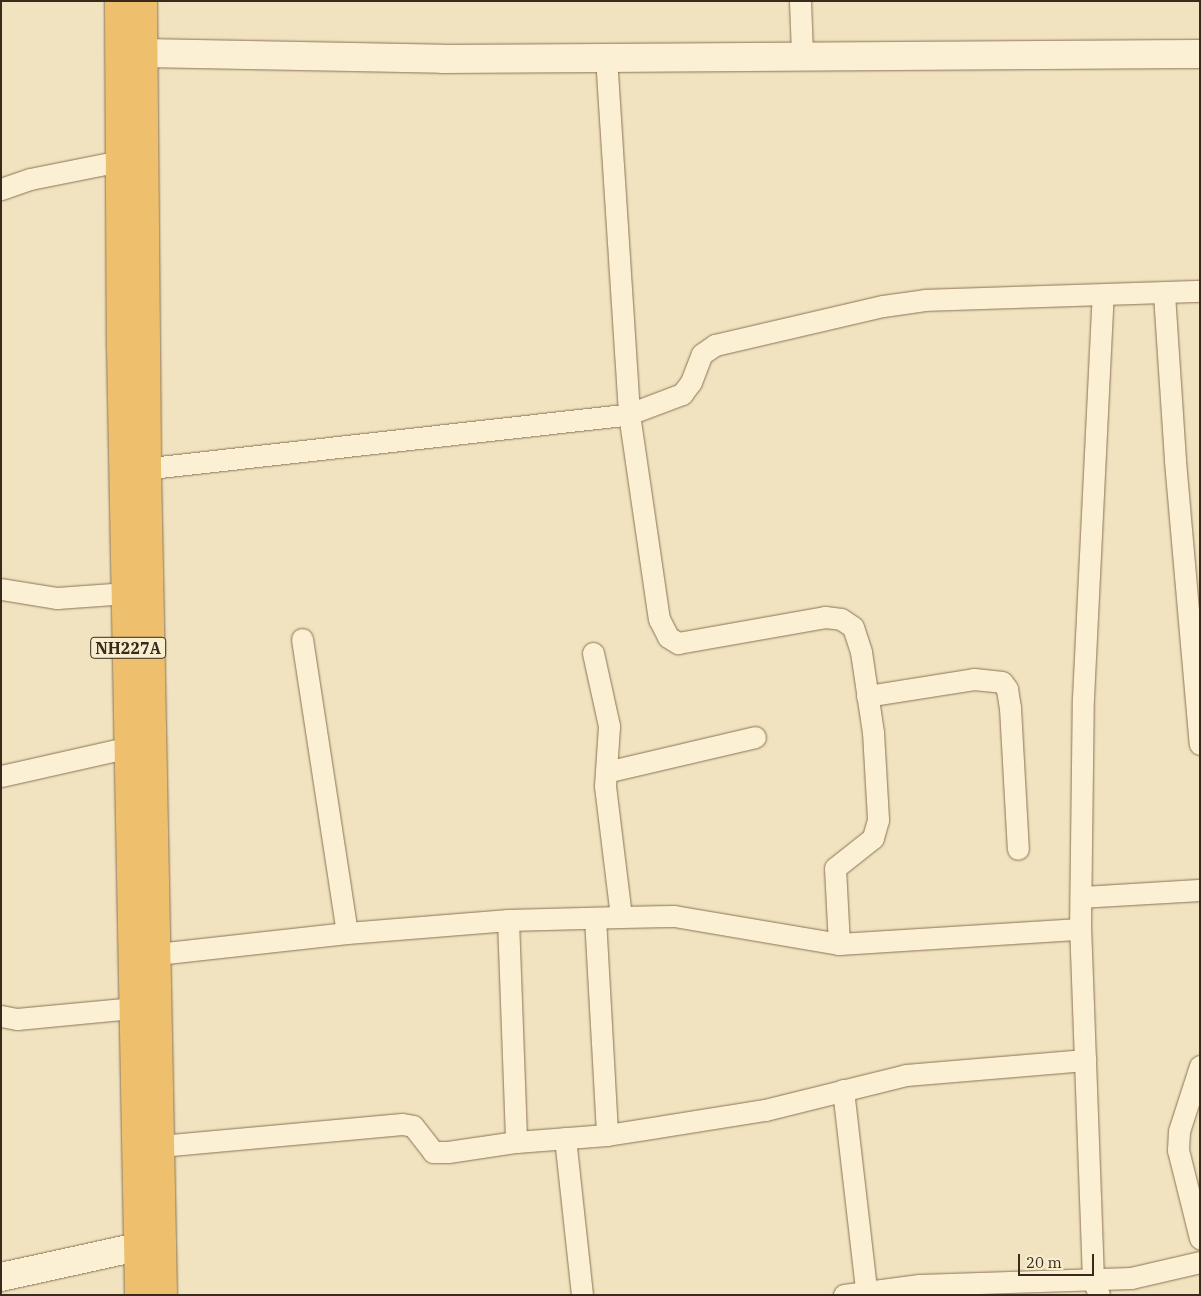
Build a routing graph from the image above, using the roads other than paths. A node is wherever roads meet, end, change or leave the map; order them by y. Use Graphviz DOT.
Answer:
graph roads {
  1 [pos="119,1"];
  2 [pos="143,1"];
  3 [pos="800,1"];
  4 [pos="144,52"];
  5 [pos="802,54"];
  6 [pos="1200,54"];
  7 [pos="606,56"];
  8 [pos="120,161"];
  9 [pos="1,190"];
  10 [pos="1200,291"];
  11 [pos="1164,294"];
  12 [pos="1103,296"];
  13 [pos="629,414"];
  14 [pos="135,470"];
  15 [pos="1,589"];
  16 [pos="126,593"];
  17 [pos="1195,632"];
  18 [pos="302,638"];
  19 [pos="593,653"];
  20 [pos="867,696"];
  21 [pos="755,737"];
  22 [pos="1200,744"];
  23 [pos="130,747"];
  24 [pos="606,772"];
  25 [pos="1,776"];
  26 [pos="1018,849"];
  27 [pos="1200,890"];
  28 [pos="1081,897"];
  29 [pos="621,917"];
  30 [pos="595,918"];
  31 [pos="508,920"];
  32 [pos="1080,929"];
  33 [pos="347,933"];
  34 [pos="838,944"];
  35 [pos="157,954"];
  36 [pos="134,1008"];
  37 [pos="1,1016"];
  38 [pos="1085,1060"];
  39 [pos="1200,1066"];
  40 [pos="843,1090"];
  41 [pos="607,1135"];
  42 [pos="565,1138"];
  43 [pos="516,1142"];
  44 [pos="160,1146"];
  45 [pos="1200,1238"];
  46 [pos="149,1244"];
  47 [pos="1200,1262"];
  48 [pos="1,1277"];
  49 [pos="1096,1287"];
  50 [pos="866,1290"];
  51 [pos="139,1295"];
  52 [pos="164,1295"];
  53 [pos="582,1295"];
  54 [pos="844,1295"];
  1 -- 8 [label="highway, NH227A"];
  2 -- 4 [label="highway, NH227A"];
  3 -- 5 [label="street"];
  4 -- 7 [label="main road"];
  4 -- 14 [label="highway, NH227A"];
  5 -- 6 [label="main road"];
  5 -- 7 [label="main road"];
  7 -- 13 [label="street"];
  8 -- 9 [label="street"];
  8 -- 14 [label="highway, NH227A"];
  10 -- 11 [label="street"];
  11 -- 12 [label="street"];
  11 -- 17 [label="street"];
  12 -- 13 [label="street"];
  12 -- 28 [label="street"];
  13 -- 14 [label="street"];
  13 -- 20 [label="street"];
  14 -- 16 [label="highway, NH227A"];
  14 -- 35 [label="highway, NH227A"];
  15 -- 16 [label="street"];
  16 -- 23 [label="highway, NH227A"];
  17 -- 22 [label="street"];
  18 -- 33 [label="street"];
  19 -- 24 [label="street"];
  20 -- 26 [label="street"];
  20 -- 34 [label="street"];
  21 -- 24 [label="street"];
  23 -- 25 [label="street"];
  23 -- 36 [label="highway, NH227A"];
  24 -- 29 [label="street"];
  27 -- 28 [label="street"];
  28 -- 32 [label="street"];
  29 -- 30 [label="street"];
  29 -- 34 [label="street"];
  30 -- 31 [label="street"];
  30 -- 41 [label="street"];
  31 -- 33 [label="street"];
  31 -- 43 [label="street"];
  32 -- 34 [label="street"];
  32 -- 38 [label="street"];
  33 -- 35 [label="street"];
  35 -- 44 [label="highway, NH227A"];
  36 -- 37 [label="street"];
  36 -- 46 [label="highway, NH227A"];
  38 -- 40 [label="street"];
  38 -- 49 [label="street"];
  39 -- 45 [label="street"];
  40 -- 41 [label="street"];
  40 -- 50 [label="street"];
  41 -- 42 [label="street"];
  42 -- 43 [label="street"];
  42 -- 53 [label="street"];
  43 -- 44 [label="street"];
  44 -- 46 [label="highway, NH227A"];
  46 -- 48 [label="main road"];
  46 -- 51 [label="highway, NH227A"];
  46 -- 52 [label="highway, NH227A"];
  47 -- 49 [label="street"];
  49 -- 50 [label="street"];
  50 -- 54 [label="street"];
}
